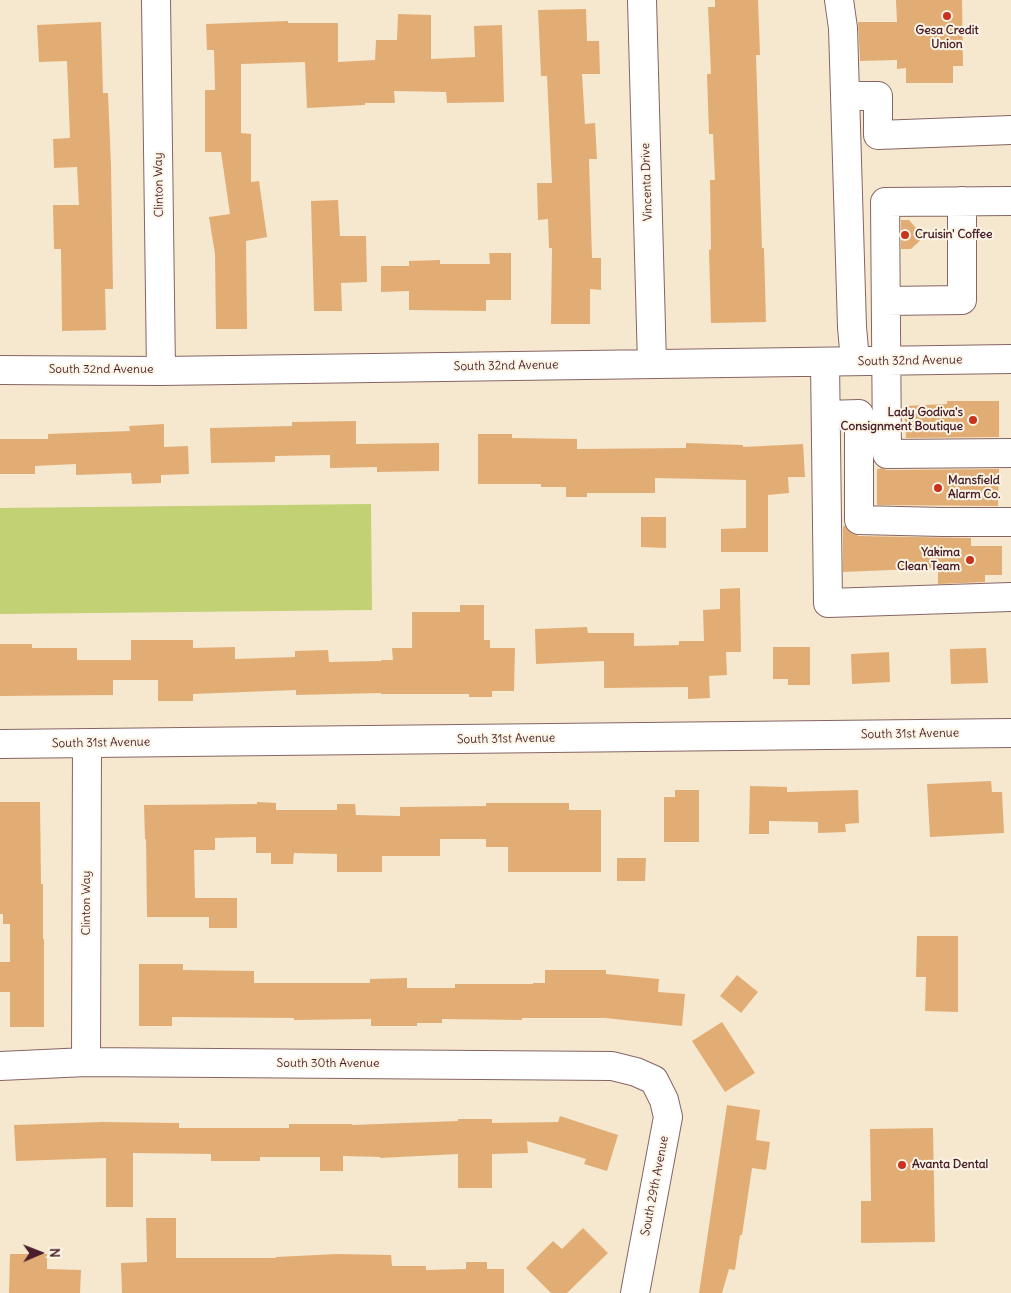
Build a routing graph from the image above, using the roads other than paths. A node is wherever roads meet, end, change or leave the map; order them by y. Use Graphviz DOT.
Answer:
graph roads {
  1 [pos="156,0"];
  2 [pos="642,0"];
  3 [pos="839,0"];
  4 [pos="845,96"];
  5 [pos="1011,130"];
  6 [pos="962,201"];
  7 [pos="1011,201"];
  8 [pos="886,301"];
  9 [pos="1011,359"];
  10 [pos="854,361"];
  11 [pos="886,361"];
  12 [pos="825,362"];
  13 [pos="652,364"];
  14 [pos="0,370"];
  15 [pos="161,371"];
  16 [pos="826,415"];
  17 [pos="1011,453"];
  18 [pos="1011,522"];
  19 [pos="1011,597"];
  20 [pos="1011,733"];
  21 [pos="0,744"];
  22 [pos="87,744"];
  23 [pos="86,1062"];
  24 [pos="0,1066"];
  25 [pos="654,1080"];
  26 [pos="635,1293"];
  1 -- 15 [label="street, Clinton Way"];
  2 -- 13 [label="street, Vincenta Drive"];
  3 -- 4 [label="street"];
  4 -- 5 [label="street"];
  4 -- 10 [label="street"];
  6 -- 7 [label="street"];
  6 -- 8 [label="street"];
  6 -- 8 [label="street"];
  8 -- 11 [label="street"];
  9 -- 11 [label="street, South 32nd Avenue"];
  10 -- 11 [label="street, South 32nd Avenue"];
  10 -- 12 [label="street, South 32nd Avenue"];
  11 -- 17 [label="street"];
  12 -- 13 [label="street, South 32nd Avenue"];
  12 -- 16 [label="street"];
  13 -- 15 [label="street, South 32nd Avenue"];
  14 -- 15 [label="street, South 32nd Avenue"];
  16 -- 18 [label="street"];
  16 -- 19 [label="street"];
  20 -- 22 [label="street, South 31st Avenue"];
  21 -- 22 [label="street, South 31st Avenue"];
  22 -- 23 [label="street, Clinton Way"];
  23 -- 24 [label="street, South 30th Avenue"];
  23 -- 25 [label="street, South 30th Avenue"];
  25 -- 26 [label="street, South 29th Avenue"];
}
